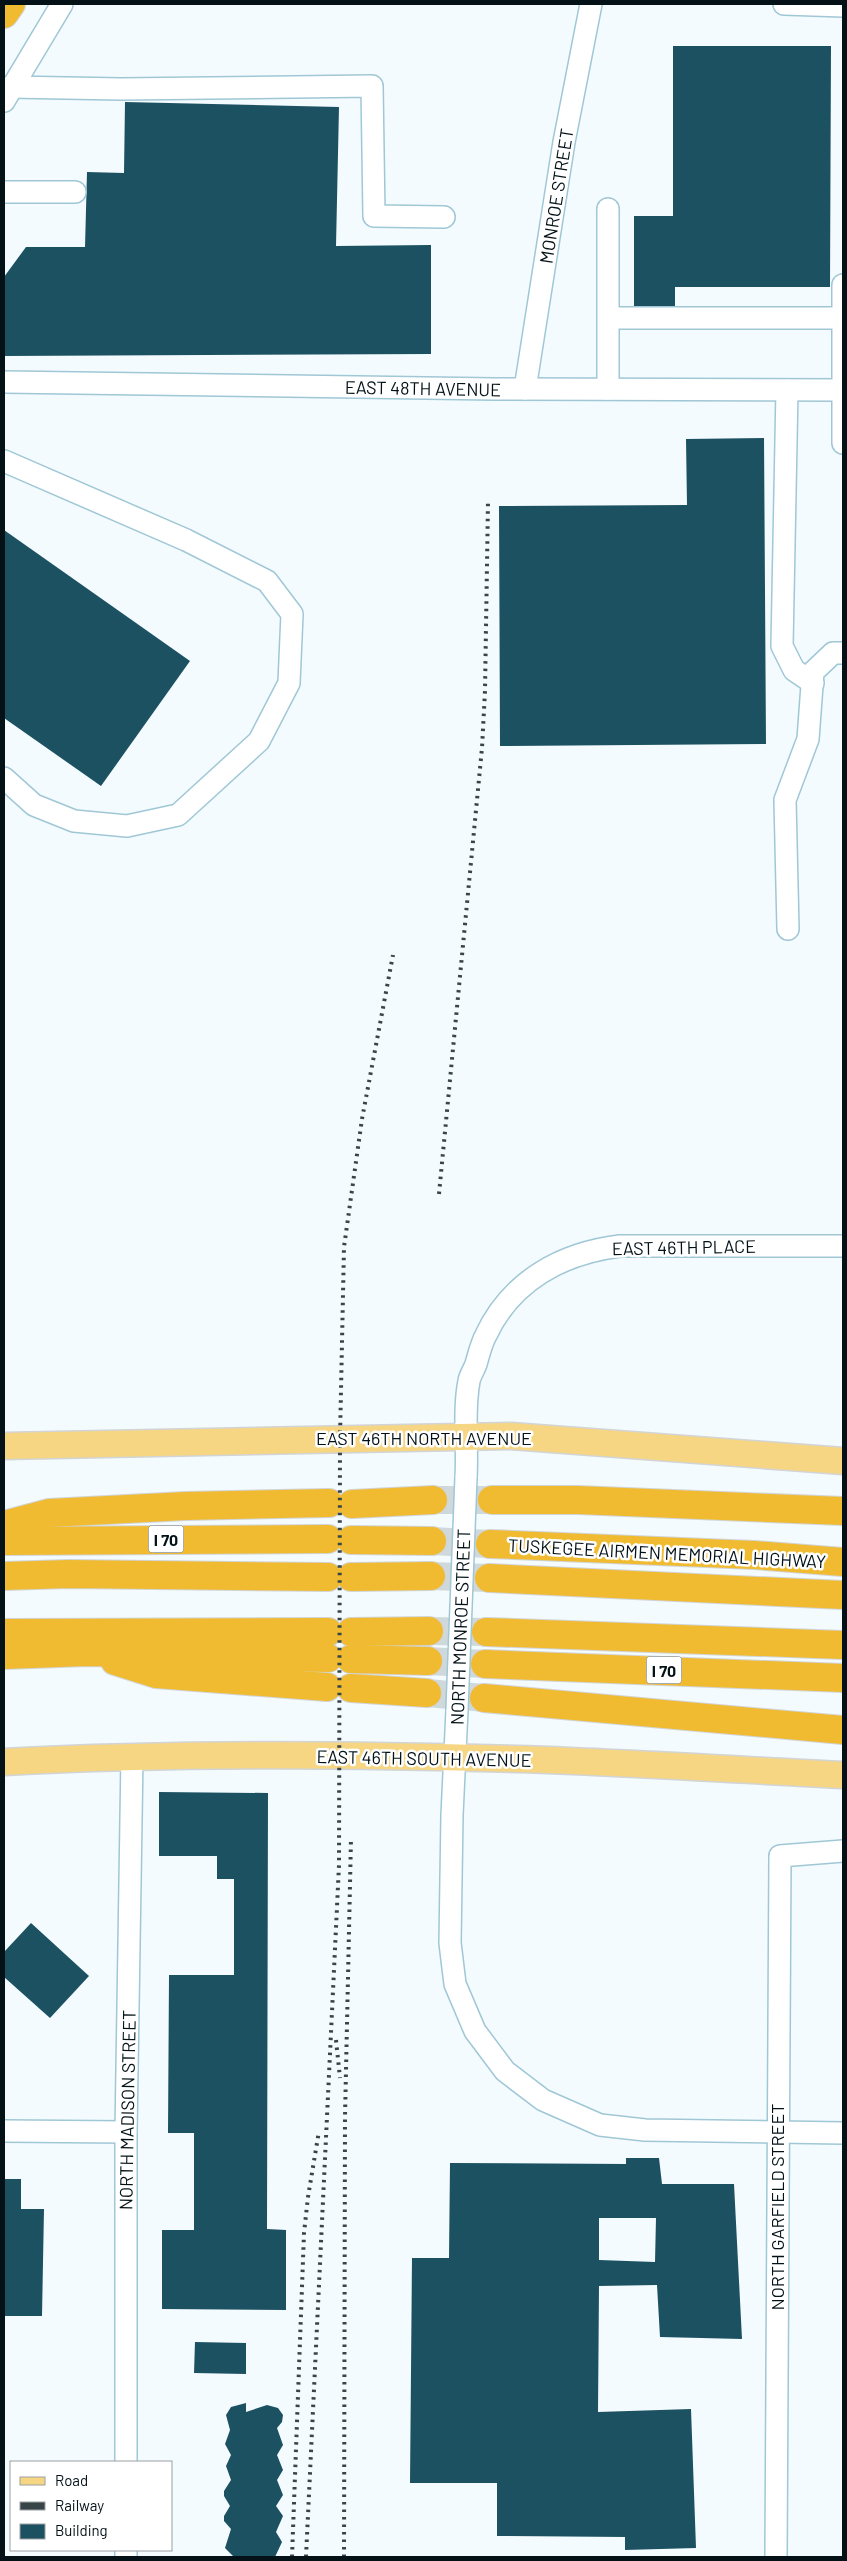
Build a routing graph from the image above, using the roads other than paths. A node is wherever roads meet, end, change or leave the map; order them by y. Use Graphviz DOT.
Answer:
graph roads {
  1 [pos="11,4"];
  2 [pos="62,4"];
  3 [pos="591,4"];
  4 [pos="784,4"];
  5 [pos="843,6"];
  6 [pos="4,14"];
  7 [pos="7,94"];
  8 [pos="4,192"];
  9 [pos="75,192"];
  10 [pos="608,209"];
  11 [pos="444,217"];
  12 [pos="843,285"];
  13 [pos="609,318"];
  14 [pos="843,318"];
  15 [pos="4,382"];
  16 [pos="524,389"];
  17 [pos="608,389"];
  18 [pos="787,390"];
  19 [pos="843,390"];
  20 [pos="843,443"];
  21 [pos="4,461"];
  22 [pos="843,653"];
  23 [pos="812,683"];
  24 [pos="4,778"];
  25 [pos="788,929"];
  26 [pos="843,1246"];
  27 [pos="531,1279"];
  28 [pos="467,1435"];
  29 [pos="4,1446"];
  30 [pos="843,1461"];
  31 [pos="433,1500"];
  32 [pos="492,1500"];
  33 [pos="843,1511"];
  34 [pos="4,1525"];
  35 [pos="4,1541"];
  36 [pos="432,1541"];
  37 [pos="490,1544"];
  38 [pos="843,1562"];
  39 [pos="4,1576"];
  40 [pos="431,1576"];
  41 [pos="489,1578"];
  42 [pos="843,1595"];
  43 [pos="429,1630"];
  44 [pos="486,1632"];
  45 [pos="4,1633"];
  46 [pos="843,1645"];
  47 [pos="88,1652"];
  48 [pos="4,1655"];
  49 [pos="428,1661"];
  50 [pos="485,1664"];
  51 [pos="843,1678"];
  52 [pos="427,1693"];
  53 [pos="484,1698"];
  54 [pos="843,1730"];
  55 [pos="132,1757"];
  56 [pos="455,1758"];
  57 [pos="4,1762"];
  58 [pos="843,1775"];
  59 [pos="843,1851"];
  60 [pos="4,2131"];
  61 [pos="126,2132"];
  62 [pos="777,2133"];
  63 [pos="843,2133"];
  64 [pos="126,2461"];
  65 [pos="776,2557"];
  1 -- 6 [label="highway"];
  2 -- 7 [label="street"];
  3 -- 16 [label="street, MONROE STREET"];
  4 -- 5 [label="street"];
  7 -- 11 [label="street"];
  8 -- 9 [label="street"];
  10 -- 13 [label="street"];
  12 -- 14 [label="street"];
  13 -- 14 [label="street"];
  13 -- 17 [label="street"];
  14 -- 19 [label="street"];
  15 -- 16 [label="street, EAST 48TH AVENUE"];
  16 -- 17 [label="street, EAST 48TH AVENUE"];
  17 -- 18 [label="street, EAST 48TH AVENUE"];
  18 -- 19 [label="street, EAST 48TH AVENUE"];
  18 -- 23 [label="street"];
  19 -- 20 [label="street"];
  21 -- 24 [label="street"];
  22 -- 23 [label="street"];
  23 -- 25 [label="street"];
  26 -- 27 [label="street, EAST 46TH PLACE"];
  27 -- 28 [label="street, NORTH MONROE STREET"];
  28 -- 29 [label="main road, EAST 46TH NORTH AVENUE"];
  28 -- 30 [label="main road, EAST 46TH NORTH AVENUE"];
  28 -- 56 [label="street, NORTH MONROE STREET, bridge"];
  31 -- 34 [label="highway"];
  32 -- 33 [label="highway"];
  35 -- 36 [label="highway, I 70"];
  37 -- 38 [label="highway, TUSKEGEE AIRMEN MEMORIAL HIGHWAY"];
  39 -- 40 [label="highway"];
  41 -- 42 [label="highway"];
  43 -- 45 [label="highway"];
  44 -- 46 [label="highway"];
  47 -- 48 [label="highway"];
  47 -- 49 [label="highway"];
  47 -- 52 [label="highway"];
  50 -- 51 [label="highway, I 70"];
  53 -- 54 [label="highway"];
  55 -- 56 [label="main road, EAST 46TH SOUTH AVENUE"];
  55 -- 57 [label="main road, EAST 46TH SOUTH AVENUE"];
  55 -- 61 [label="street, NORTH MADISON STREET"];
  56 -- 58 [label="main road, EAST 46TH SOUTH AVENUE"];
  56 -- 62 [label="street, NORTH MONROE STREET"];
  59 -- 62 [label="street, NORTH GARFIELD STREET"];
  60 -- 61 [label="street"];
  61 -- 64 [label="street, NORTH MADISON STREET"];
  62 -- 63 [label="street, NORTH MONROE STREET"];
  62 -- 65 [label="street, NORTH GARFIELD STREET"];
}
